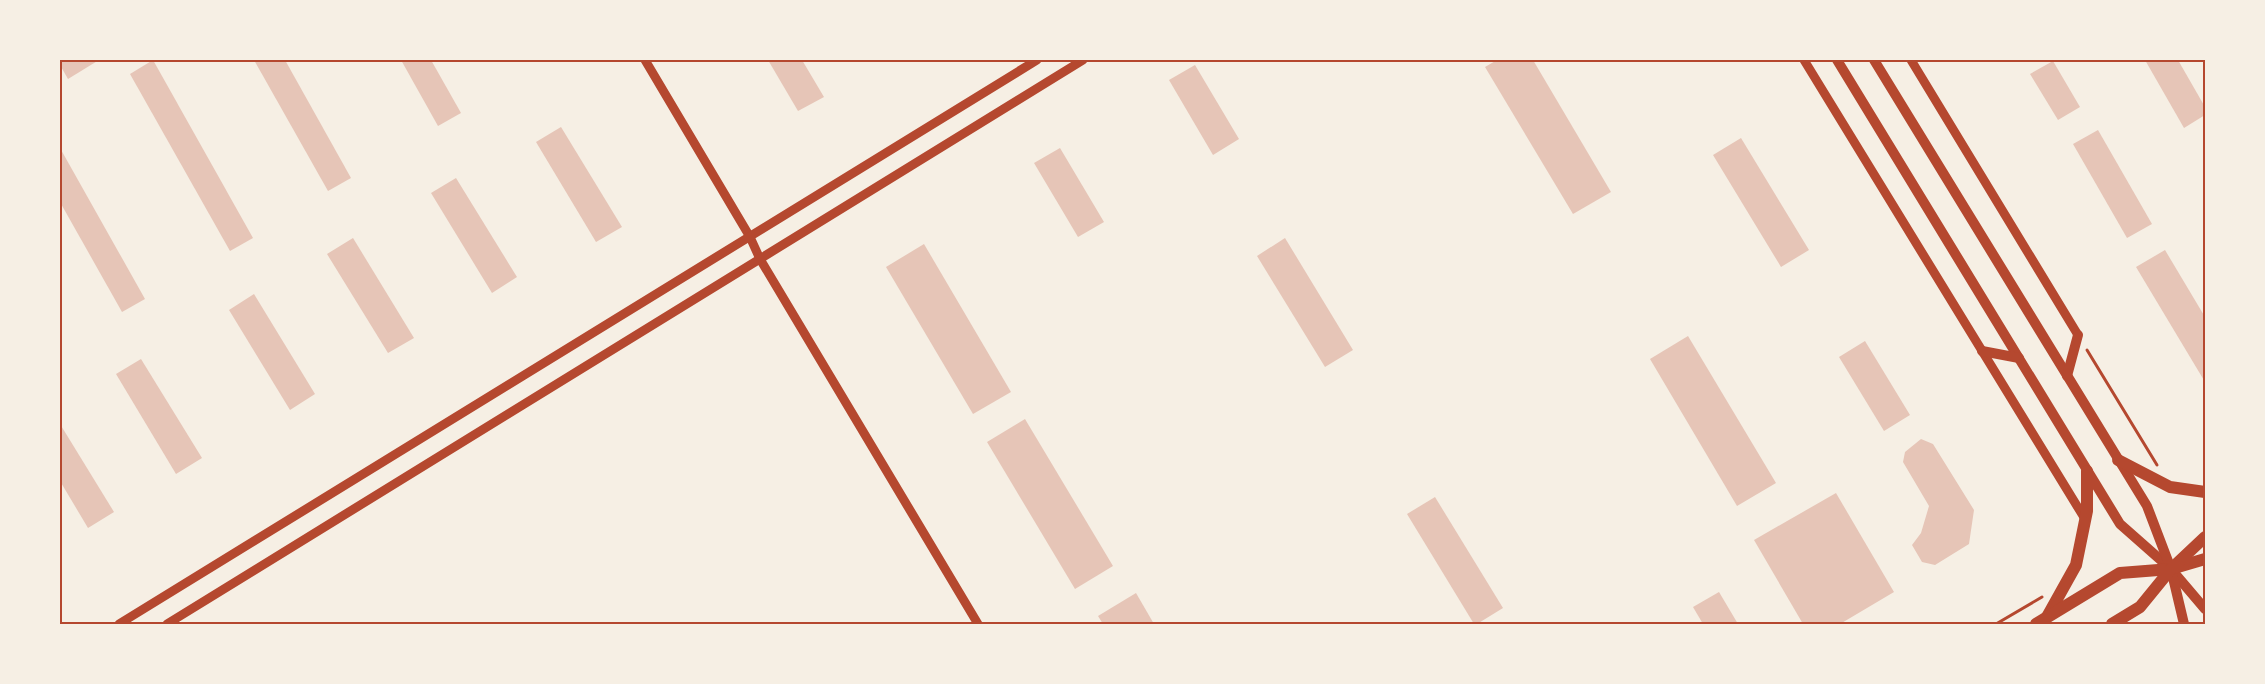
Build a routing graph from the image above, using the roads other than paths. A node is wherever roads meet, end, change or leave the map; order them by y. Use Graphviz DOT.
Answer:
graph roads {
  1 [pos="645,60"];
  2 [pos="1038,60"];
  3 [pos="1084,60"];
  4 [pos="1804,60"];
  5 [pos="1836,60"];
  6 [pos="1874,60"];
  7 [pos="1911,60"];
  8 [pos="750,237"];
  9 [pos="760,259"];
  10 [pos="2078,334"];
  11 [pos="1982,351"];
  12 [pos="2019,358"];
  13 [pos="2067,376"];
  14 [pos="2118,460"];
  15 [pos="2088,471"];
  16 [pos="2205,492"];
  17 [pos="2085,519"];
  18 [pos="2205,537"];
  19 [pos="2205,559"];
  20 [pos="2171,569"];
  21 [pos="2205,609"];
  22 [pos="2041,621"];
  23 [pos="119,624"];
  24 [pos="167,624"];
  25 [pos="978,624"];
  26 [pos="2112,624"];
  27 [pos="2184,624"];
  1 -- 8 [label="street"];
  2 -- 8 [label="street"];
  3 -- 9 [label="street"];
  4 -- 11 [label="street"];
  5 -- 12 [label="main road"];
  6 -- 13 [label="main road"];
  7 -- 10 [label="street"];
  8 -- 9 [label="street"];
  8 -- 23 [label="street"];
  9 -- 24 [label="street"];
  9 -- 25 [label="street"];
  10 -- 13 [label="main road"];
  11 -- 12 [label="main road"];
  11 -- 17 [label="street"];
  12 -- 15 [label="main road"];
  13 -- 14 [label="main road"];
  14 -- 16 [label="main road"];
  14 -- 20 [label="main road"];
  15 -- 17 [label="main road"];
  15 -- 20 [label="main road"];
  17 -- 22 [label="main road"];
  18 -- 20 [label="main road"];
  19 -- 20 [label="main road"];
  20 -- 21 [label="main road"];
  20 -- 22 [label="main road"];
  20 -- 26 [label="main road"];
  20 -- 27 [label="main road"];
}
